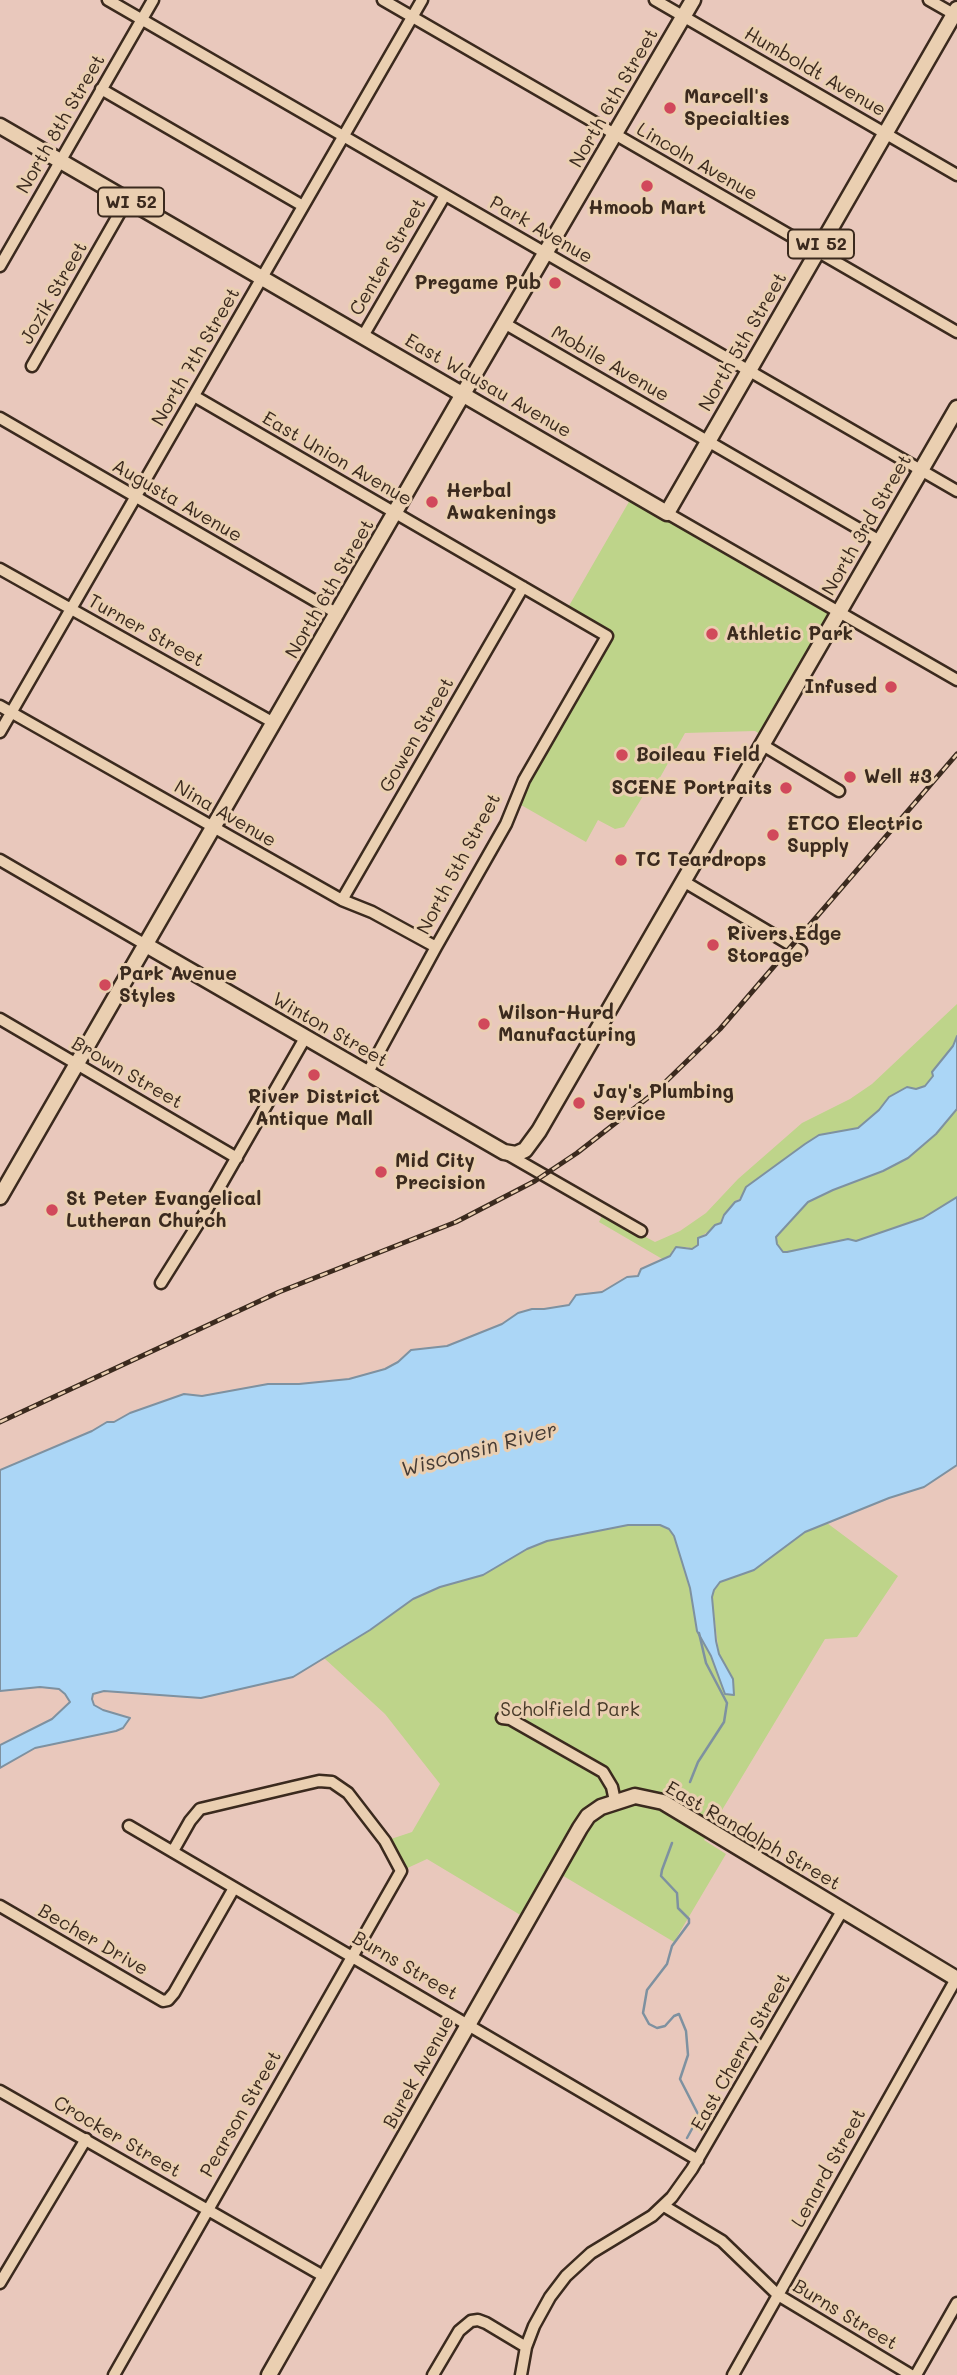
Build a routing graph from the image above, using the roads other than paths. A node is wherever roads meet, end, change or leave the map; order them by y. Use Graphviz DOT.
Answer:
graph roads {
  1 [pos="108,0"];
  2 [pos="153,0"];
  3 [pos="383,0"];
  4 [pos="422,0"];
  5 [pos="655,0"];
  6 [pos="693,0"];
  7 [pos="929,0"];
  8 [pos="956,13"];
  9 [pos="683,16"];
  10 [pos="412,17"];
  11 [pos="141,20"];
  12 [pos="101,89"];
  13 [pos="0,127"];
  14 [pos="885,133"];
  15 [pos="615,134"];
  16 [pos="343,136"];
  17 [pos="60,161"];
  18 [pos="957,175"];
  19 [pos="444,195"];
  20 [pos="127,200"];
  21 [pos="303,206"];
  22 [pos="817,251"];
  23 [pos="546,254"];
  24 [pos="0,265"];
  25 [pos="262,278"];
  26 [pos="504,323"];
  27 [pos="957,332"];
  28 [pos="363,336"];
  29 [pos="33,366"];
  30 [pos="748,370"];
  31 [pos="463,394"];
  32 [pos="194,396"];
  33 [pos="957,408"];
  34 [pos="0,418"];
  35 [pos="507,419"];
  36 [pos="708,441"];
  37 [pos="559,449"];
  38 [pos="921,470"];
  39 [pos="685,480"];
  40 [pos="957,491"];
  41 [pos="136,498"];
  42 [pos="396,513"];
  43 [pos="667,513"];
  44 [pos="880,541"];
  45 [pos="0,569"];
  46 [pos="523,587"];
  47 [pos="72,610"];
  48 [pos="838,611"];
  49 [pos="338,614"];
  50 [pos="607,636"];
  51 [pos="957,665"];
  52 [pos="954,678"];
  53 [pos="0,706"];
  54 [pos="11,712"];
  55 [pos="274,723"];
  56 [pos="0,732"];
  57 [pos="761,744"];
  58 [pos="839,791"];
  59 [pos="214,828"];
  60 [pos="0,860"];
  61 [pos="683,881"];
  62 [pos="342,900"];
  63 [pos="146,945"];
  64 [pos="436,947"];
  65 [pos="801,951"];
  66 [pos="0,1018"];
  67 [pos="306,1038"];
  68 [pos="77,1063"];
  69 [pos="367,1074"];
  70 [pos="504,1152"];
  71 [pos="237,1158"];
  72 [pos="5,1179"];
  73 [pos="0,1197"];
  74 [pos="641,1231"];
  75 [pos="161,1283"];
  76 [pos="502,1718"];
  77 [pos="615,1801"];
  78 [pos="129,1826"];
  79 [pos="173,1851"];
  80 [pos="234,1888"];
  81 [pos="0,1906"];
  82 [pos="842,1911"];
  83 [pos="352,1956"];
  84 [pos="957,1979"];
  85 [pos="469,2024"];
  86 [pos="0,2091"];
  87 [pos="86,2140"];
  88 [pos="698,2161"];
  89 [pos="664,2206"];
  90 [pos="207,2209"];
  91 [pos="325,2277"];
  92 [pos="0,2283"];
  93 [pos="778,2295"];
  94 [pos="957,2303"];
  95 [pos="526,2347"];
  96 [pos="114,2375"];
  97 [pos="269,2375"];
  98 [pos="433,2375"];
  99 [pos="521,2375"];
  100 [pos="733,2375"];
  101 [pos="913,2375"];
  1 -- 11 [label="street, Park Avenue"];
  2 -- 11 [label="street, North 8th Street"];
  3 -- 10 [label="street, Lincoln Avenue"];
  4 -- 10 [label="street, North 7th Street"];
  5 -- 9 [label="street, Humboldt Avenue"];
  6 -- 9 [label="main road, North 6th Street"];
  7 -- 8 [label="street"];
  8 -- 14 [label="main road, North 5th Street / WI 52"];
  9 -- 14 [label="street, Humboldt Avenue"];
  9 -- 15 [label="main road, North 6th Street"];
  10 -- 15 [label="street, Lincoln Avenue"];
  10 -- 16 [label="street, North 7th Street"];
  11 -- 12 [label="street, North 8th Street"];
  11 -- 16 [label="street, Park Avenue"];
  12 -- 17 [label="street, North 8th Street"];
  12 -- 21 [label="street"];
  13 -- 17 [label="main road, East Wausau Avenue / WI 52"];
  14 -- 18 [label="street, Humboldt Avenue"];
  14 -- 22 [label="main road, North 5th Street / WI 52"];
  15 -- 22 [label="street, Lincoln Avenue"];
  15 -- 23 [label="main road, North 6th Street"];
  16 -- 19 [label="street, Park Avenue"];
  16 -- 21 [label="street, North 7th Street"];
  17 -- 20 [label="main road, East Wausau Avenue / WI 52"];
  17 -- 24 [label="street, North 8th Street"];
  19 -- 23 [label="street, Park Avenue"];
  19 -- 28 [label="street, Center Street"];
  20 -- 25 [label="main road, East Wausau Avenue / WI 52"];
  20 -- 29 [label="street, Jozik Street"];
  21 -- 25 [label="street, North 7th Street"];
  22 -- 27 [label="street, Lincoln Avenue"];
  22 -- 30 [label="main road, North 5th Street / WI 52"];
  23 -- 26 [label="main road, North 6th Street"];
  23 -- 30 [label="street, Park Avenue"];
  25 -- 28 [label="main road, East Wausau Avenue / WI 52"];
  25 -- 32 [label="street, North 7th Street"];
  26 -- 31 [label="main road, North 6th Street"];
  26 -- 35 [label="main road"];
  26 -- 36 [label="street, Mobile Avenue"];
  28 -- 31 [label="main road, East Wausau Avenue / WI 52"];
  30 -- 36 [label="main road, North 5th Street / WI 52"];
  30 -- 38 [label="street, Park Avenue"];
  31 -- 35 [label="main road, East Wausau Avenue / WI 52"];
  31 -- 42 [label="main road, North 6th Street"];
  32 -- 41 [label="street, North 7th Street"];
  32 -- 42 [label="street, East Union Avenue"];
  33 -- 38 [label="main road, North 3rd Street"];
  34 -- 41 [label="street, Augusta Avenue"];
  35 -- 37 [label="main road, East Wausau Avenue / WI 52"];
  36 -- 39 [label="main road, North 5th Street / WI 52"];
  36 -- 44 [label="street, Mobile Avenue"];
  37 -- 39 [label="main road"];
  37 -- 43 [label="main road, East Wausau Avenue / WI 52"];
  38 -- 40 [label="street, Park Avenue"];
  38 -- 44 [label="main road, North 3rd Street"];
  39 -- 43 [label="main road, North 5th Street / WI 52"];
  41 -- 47 [label="street, North 7th Street"];
  41 -- 49 [label="street, Augusta Avenue"];
  42 -- 46 [label="street, East Union Avenue"];
  42 -- 49 [label="main road, North 6th Street"];
  43 -- 48 [label="street, East Wausau Avenue"];
  44 -- 48 [label="main road, North 3rd Street"];
  45 -- 47 [label="street, Turner Street"];
  46 -- 50 [label="street, East Union Avenue"];
  46 -- 62 [label="street, Gowen Street"];
  47 -- 54 [label="street, North 7th Street"];
  47 -- 55 [label="street, Turner Street"];
  48 -- 52 [label="street, East Wausau Avenue"];
  48 -- 57 [label="main road, North 3rd Street"];
  49 -- 55 [label="main road, North 6th Street"];
  50 -- 64 [label="street, North 5th Street"];
  51 -- 52 [label="street"];
  53 -- 54 [label="street, Nina Avenue"];
  54 -- 56 [label="street, North 7th Street"];
  54 -- 59 [label="street, Nina Avenue"];
  55 -- 59 [label="main road, North 6th Street"];
  57 -- 58 [label="street"];
  57 -- 61 [label="main road, North 3rd Street"];
  59 -- 62 [label="street, Nina Avenue"];
  59 -- 63 [label="main road, North 6th Street"];
  60 -- 63 [label="street, Winton Street"];
  61 -- 65 [label="street"];
  61 -- 70 [label="main road, North 3rd Street"];
  62 -- 64 [label="street, Nina Avenue"];
  63 -- 67 [label="main road, Winton Street"];
  63 -- 68 [label="main road, North 6th Street"];
  64 -- 69 [label="street, North 5th Street"];
  66 -- 68 [label="street, Brown Street"];
  67 -- 69 [label="main road, Winton Street"];
  67 -- 71 [label="street"];
  68 -- 71 [label="street, Brown Street"];
  68 -- 72 [label="main road, North 6th Street"];
  69 -- 70 [label="main road, Winton Street"];
  70 -- 74 [label="street, Winton Street"];
  71 -- 75 [label="street"];
  72 -- 73 [label="main road, North 6th Street"];
  76 -- 77 [label="street"];
  77 -- 82 [label="main road, East Randolph Street"];
  77 -- 85 [label="main road, Burek Avenue"];
  78 -- 79 [label="street, Burns Street"];
  79 -- 80 [label="street, Burns Street"];
  79 -- 83 [label="street, Pearson Street"];
  80 -- 81 [label="street, Becher Drive"];
  80 -- 83 [label="street, Burns Street"];
  82 -- 84 [label="main road, East Randolph Street"];
  82 -- 88 [label="street, East Cherry Street"];
  83 -- 85 [label="street, Burns Street"];
  83 -- 90 [label="street, Pearson Street"];
  84 -- 93 [label="street, Lenard Street"];
  85 -- 88 [label="street, Burns Street"];
  85 -- 91 [label="main road, Burek Avenue"];
  86 -- 87 [label="street, Crocker Street"];
  87 -- 90 [label="street, Crocker Street"];
  87 -- 92 [label="street"];
  88 -- 89 [label="street, East Cherry Street"];
  89 -- 93 [label="street, Burns Street"];
  89 -- 95 [label="street, East Cherry Street"];
  90 -- 91 [label="street, Crocker Street"];
  90 -- 96 [label="street, Pearson Street"];
  91 -- 97 [label="main road, Burek Avenue"];
  93 -- 100 [label="street, Lenard Street"];
  93 -- 101 [label="street, Burns Street"];
  94 -- 101 [label="street"];
  95 -- 98 [label="street"];
  95 -- 99 [label="street, East Cherry Street"];
}
